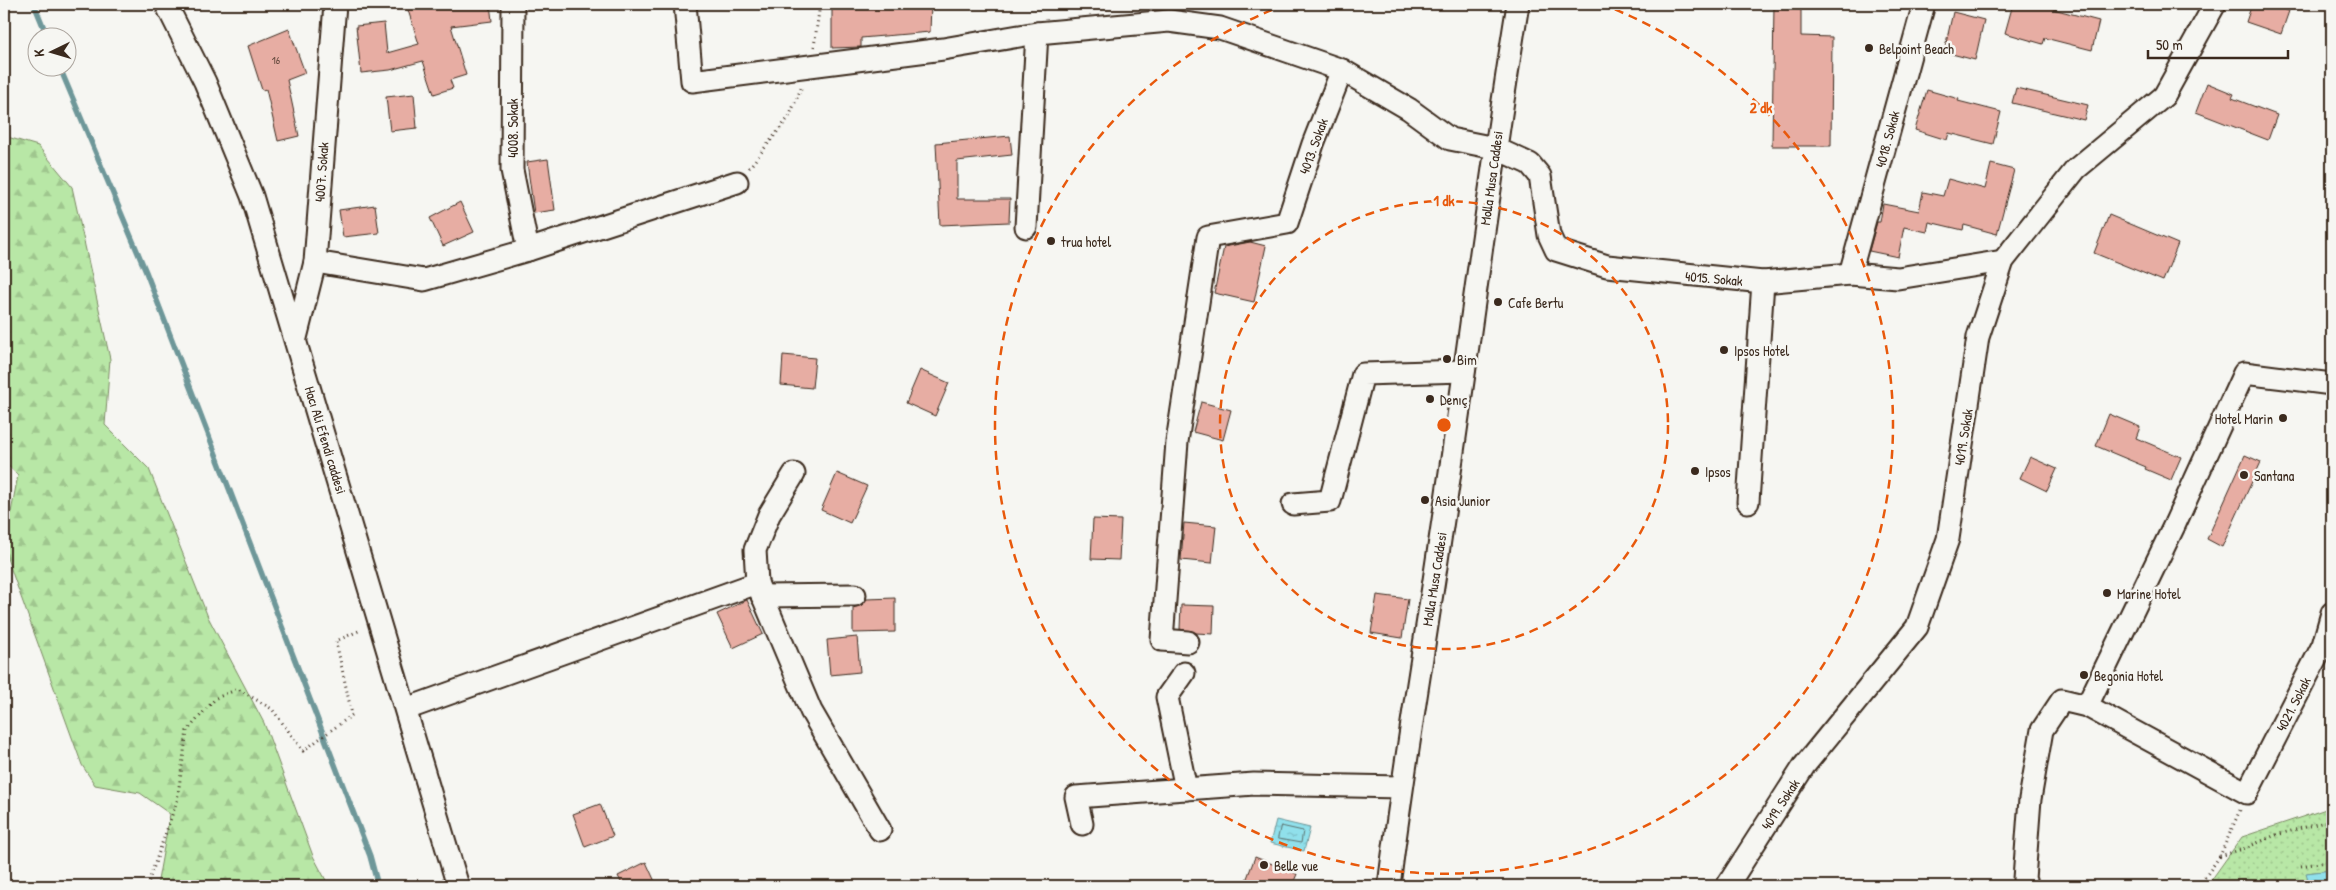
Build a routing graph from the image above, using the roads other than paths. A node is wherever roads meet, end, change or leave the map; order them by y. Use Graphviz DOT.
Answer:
graph roads {
  1 [pos="166,4"];
  2 [pos="335,4"];
  3 [pos="513,4"];
  4 [pos="685,4"];
  5 [pos="1518,4"];
  6 [pos="1924,4"];
  7 [pos="2215,4"];
  8 [pos="1037,33"];
  9 [pos="1342,70"];
  10 [pos="1495,148"];
  11 [pos="737,182"];
  12 [pos="1026,227"];
  13 [pos="528,250"];
  14 [pos="2003,261"];
  15 [pos="315,262"];
  16 [pos="1850,274"];
  17 [pos="1763,282"];
  18 [pos="296,339"];
  19 [pos="1464,371"];
  20 [pos="2332,384"];
  21 [pos="794,474"];
  22 [pos="1748,502"];
  23 [pos="1293,504"];
  24 [pos="760,589"];
  25 [pos="854,595"];
  26 [pos="2332,613"];
  27 [pos="1188,642"];
  28 [pos="1184,673"];
  29 [pos="2087,706"];
  30 [pos="406,708"];
  31 [pos="1401,787"];
  32 [pos="1186,789"];
  33 [pos="1082,824"];
  34 [pos="880,830"];
  35 [pos="458,886"];
  36 [pos="1389,886"];
  37 [pos="1727,886"];
  38 [pos="2027,886"];
  1 -- 18 [label="street, Hacı Ali Efendi caddesi"];
  2 -- 15 [label="street, 4007. Sokak"];
  3 -- 13 [label="street, 4008. Sokak"];
  4 -- 8 [label="street, 4015. Sokak"];
  5 -- 10 [label="street, Molla Musa Caddesi"];
  6 -- 16 [label="street, 4018. Sokak"];
  7 -- 14 [label="street, 4019. Sokak"];
  8 -- 9 [label="street, 4015. Sokak"];
  8 -- 12 [label="street"];
  9 -- 10 [label="street, 4015. Sokak"];
  9 -- 27 [label="street, 4013. Sokak"];
  10 -- 17 [label="street, 4015. Sokak"];
  10 -- 19 [label="street, Molla Musa Caddesi"];
  11 -- 13 [label="street"];
  13 -- 15 [label="street"];
  14 -- 16 [label="street, 4015. Sokak"];
  14 -- 37 [label="street, 4019. Sokak"];
  15 -- 18 [label="street, 4007. Sokak"];
  16 -- 17 [label="street, 4015. Sokak"];
  17 -- 22 [label="street"];
  18 -- 30 [label="street, Hacı Ali Efendi caddesi"];
  19 -- 23 [label="street"];
  19 -- 31 [label="street, Molla Musa Caddesi"];
  20 -- 29 [label="street"];
  21 -- 24 [label="street"];
  24 -- 25 [label="street"];
  24 -- 30 [label="street"];
  24 -- 34 [label="street"];
  26 -- 29 [label="street, 4021. Sokak"];
  28 -- 32 [label="street"];
  29 -- 38 [label="street"];
  30 -- 35 [label="street, Hacı Ali Efendi caddesi"];
  31 -- 32 [label="street"];
  31 -- 36 [label="street, Molla Musa Caddesi"];
  32 -- 33 [label="street"];
}
